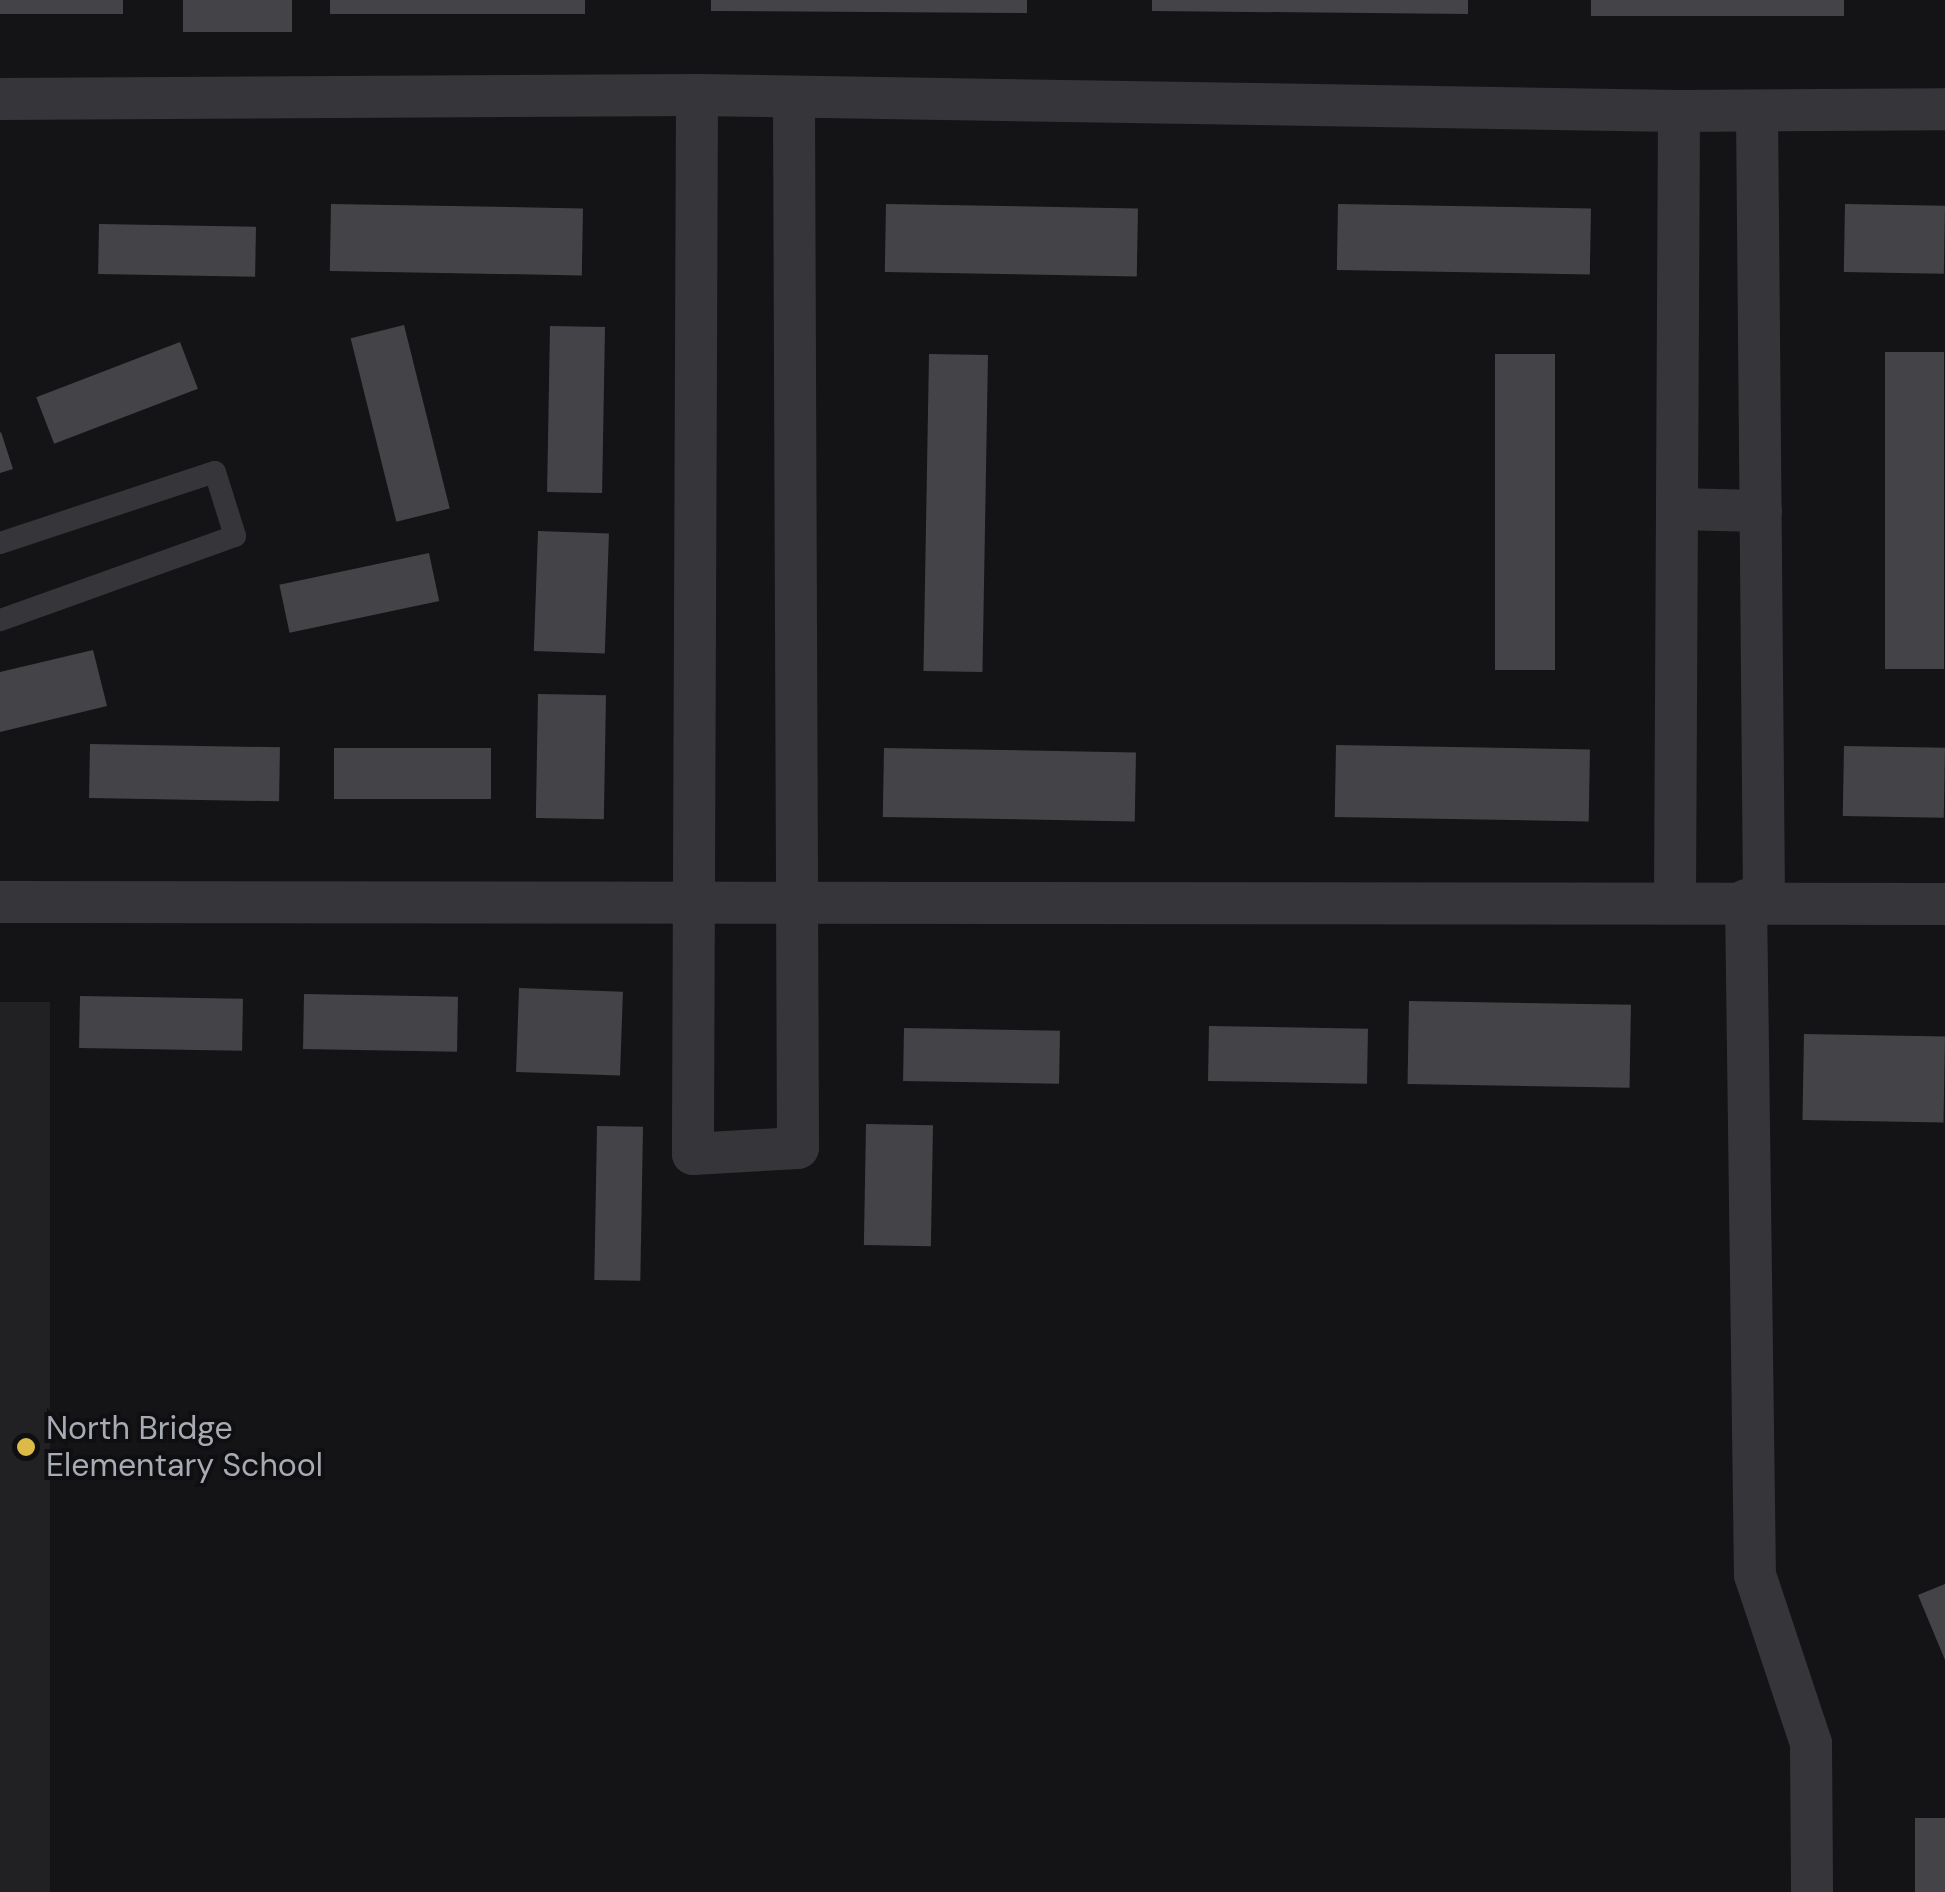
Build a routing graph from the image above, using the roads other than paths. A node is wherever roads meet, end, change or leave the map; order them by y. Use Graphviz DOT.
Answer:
graph roads {
  1 [pos="697,96"];
  2 [pos="794,97"];
  3 [pos="0,99"];
  4 [pos="1945,109"];
  5 [pos="1678,111"];
  6 [pos="1757,111"];
  7 [pos="1676,510"];
  8 [pos="1761,511"];
  9 [pos="0,544"];
  10 [pos="0,620"];
  11 [pos="697,899"];
  12 [pos="797,899"];
  13 [pos="1675,900"];
  14 [pos="1755,900"];
  15 [pos="0,902"];
  16 [pos="1945,904"];
  17 [pos="1812,1892"];
  1 -- 2 [label="street"];
  1 -- 3 [label="street"];
  1 -- 11 [label="street"];
  2 -- 5 [label="street"];
  2 -- 12 [label="street"];
  4 -- 6 [label="street"];
  5 -- 6 [label="street"];
  5 -- 7 [label="street"];
  6 -- 8 [label="street"];
  7 -- 8 [label="street"];
  7 -- 13 [label="street"];
  8 -- 14 [label="street"];
  9 -- 10 [label="lane"];
  11 -- 12 [label="street"];
  11 -- 12 [label="street"];
  11 -- 15 [label="street"];
  12 -- 13 [label="street"];
  13 -- 14 [label="street"];
  14 -- 16 [label="street"];
  14 -- 17 [label="street"];
}
